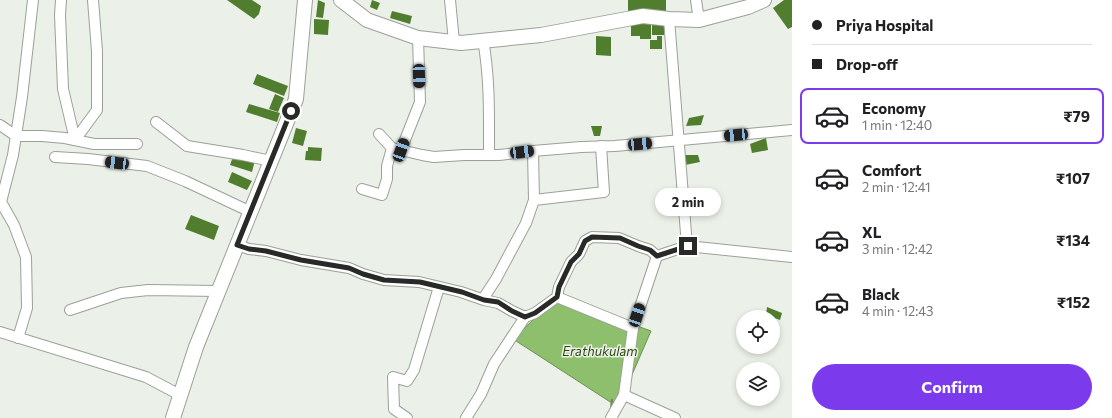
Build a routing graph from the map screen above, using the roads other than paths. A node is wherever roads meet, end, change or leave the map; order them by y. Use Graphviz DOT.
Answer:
graph roads {
  1 [pos="33,0"];
  2 [pos="61,0"];
  3 [pos="93,0"];
  4 [pos="305,0"];
  5 [pos="341,0"];
  6 [pos="450,0"];
  7 [pos="696,0"];
  8 [pos="764,0"];
  9 [pos="669,19"];
  10 [pos="698,20"];
  11 [pos="418,38"];
  12 [pos="483,40"];
  13 [pos="454,42"];
  14 [pos="156,122"];
  15 [pos="0,125"];
  16 [pos="792,130"];
  17 [pos="379,134"];
  18 [pos="16,136"];
  19 [pos="75,140"];
  20 [pos="679,140"];
  21 [pos="137,144"];
  22 [pos="601,146"];
  23 [pos="397,149"];
  24 [pos="533,151"];
  25 [pos="489,155"];
  26 [pos="55,157"];
  27 [pos="271,161"];
  28 [pos="362,189"];
  29 [pos="534,200"];
  30 [pos="251,212"];
  31 [pos="237,245"];
  32 [pos="688,246"];
  33 [pos="657,256"];
  34 [pos="792,257"];
  35 [pos="439,287"];
  36 [pos="219,291"];
  37 [pos="557,297"];
  38 [pos="483,299"];
  39 [pos="70,310"];
  40 [pos="525,317"];
  41 [pos="633,328"];
  42 [pos="0,332"];
  43 [pos="18,338"];
  44 [pos="180,395"];
  45 [pos="624,395"];
  46 [pos="173,418"];
  47 [pos="407,418"];
  48 [pos="466,418"];
  49 [pos="611,418"];
  50 [pos="675,418"];
  1 -- 18 [label="street"];
  2 -- 19 [label="street"];
  3 -- 19 [label="street"];
  4 -- 27 [label="main road"];
  5 -- 11 [label="main road"];
  6 -- 13 [label="street"];
  7 -- 10 [label="street"];
  8 -- 10 [label="main road"];
  9 -- 10 [label="main road"];
  9 -- 12 [label="main road"];
  9 -- 20 [label="street"];
  11 -- 13 [label="main road"];
  11 -- 23 [label="street"];
  12 -- 13 [label="main road"];
  12 -- 25 [label="street"];
  14 -- 27 [label="street"];
  15 -- 18 [label="street"];
  16 -- 20 [label="street"];
  17 -- 23 [label="street"];
  18 -- 19 [label="street"];
  18 -- 43 [label="street"];
  19 -- 21 [label="street"];
  20 -- 22 [label="street"];
  20 -- 32 [label="street"];
  22 -- 24 [label="street"];
  22 -- 29 [label="street"];
  23 -- 25 [label="street"];
  23 -- 28 [label="street"];
  24 -- 25 [label="street"];
  24 -- 29 [label="street"];
  26 -- 30 [label="street"];
  27 -- 30 [label="main road"];
  29 -- 38 [label="street"];
  30 -- 31 [label="main road"];
  31 -- 35 [label="street"];
  31 -- 36 [label="main road"];
  32 -- 33 [label="street"];
  32 -- 34 [label="street"];
  33 -- 37 [label="street"];
  33 -- 41 [label="street"];
  35 -- 38 [label="street"];
  35 -- 47 [label="street"];
  36 -- 39 [label="street"];
  36 -- 44 [label="main road"];
  37 -- 40 [label="street"];
  37 -- 41 [label="street"];
  38 -- 40 [label="street"];
  40 -- 48 [label="street"];
  41 -- 45 [label="street"];
  42 -- 43 [label="street"];
  43 -- 44 [label="street"];
  44 -- 46 [label="main road"];
  45 -- 49 [label="street"];
  45 -- 50 [label="street"];
}
